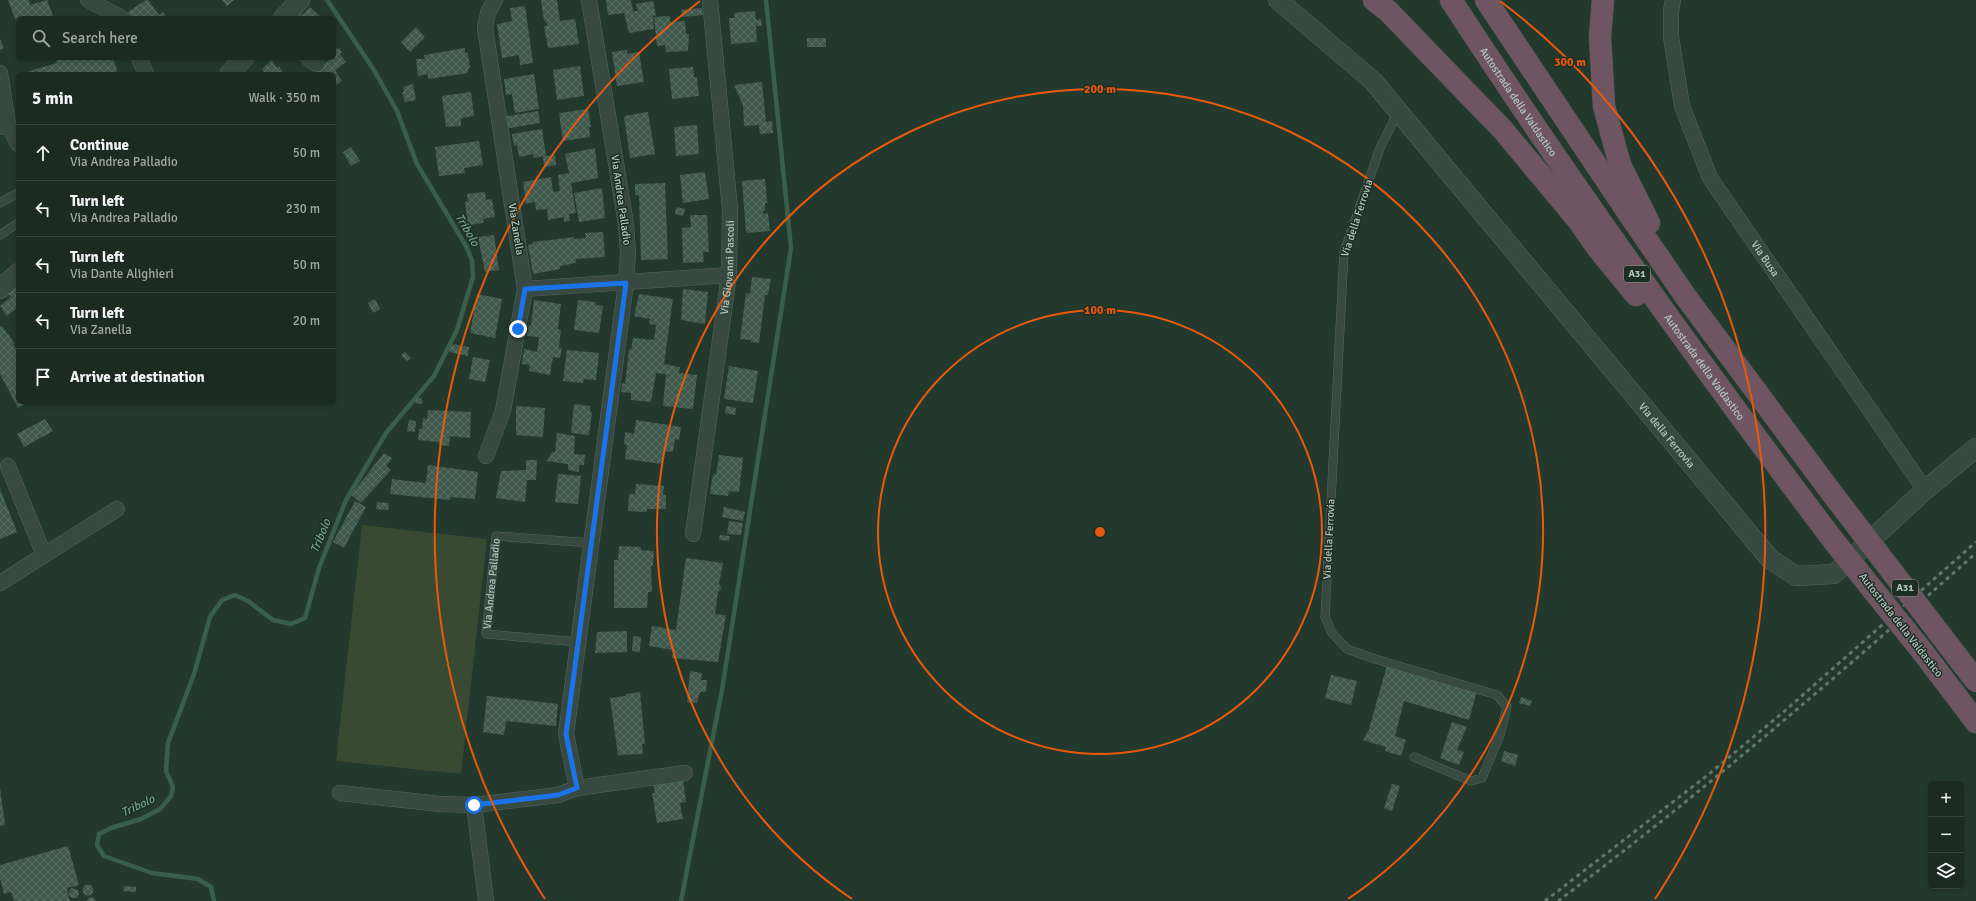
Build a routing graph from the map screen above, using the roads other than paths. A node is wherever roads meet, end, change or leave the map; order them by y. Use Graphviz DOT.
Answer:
graph roads {
  1 [pos="88,0"];
  2 [pos="300,0"];
  3 [pos="495,0"];
  4 [pos="589,0"];
  5 [pos="710,0"];
  6 [pos="1278,0"];
  7 [pos="1374,0"];
  8 [pos="1451,0"];
  9 [pos="1486,0"];
  10 [pos="1603,0"];
  11 [pos="1674,0"];
  12 [pos="118,16"];
  13 [pos="285,16"];
  14 [pos="140,60"];
  15 [pos="242,60"];
  16 [pos="0,72"];
  17 [pos="145,72"];
  18 [pos="231,72"];
  19 [pos="1398,111"];
  20 [pos="4,126"];
  21 [pos="16,141"];
  22 [pos="16,193"];
  23 [pos="0,203"];
  24 [pos="16,224"];
  25 [pos="0,235"];
  26 [pos="729,274"];
  27 [pos="16,275"];
  28 [pos="626,283"];
  29 [pos="0,289"];
  30 [pos="525,289"];
  31 [pos="1748,381"];
  32 [pos="1976,448"];
  33 [pos="486,456"];
  34 [pos="8,466"];
  35 [pos="1792,485"];
  36 [pos="1925,490"];
  37 [pos="117,509"];
  38 [pos="693,534"];
  39 [pos="592,543"];
  40 [pos="44,555"];
  41 [pos="0,583"];
  42 [pos="579,642"];
  43 [pos="1976,681"];
  44 [pos="1976,722"];
  45 [pos="1414,757"];
  46 [pos="686,773"];
  47 [pos="577,788"];
  48 [pos="340,793"];
  49 [pos="474,805"];
  50 [pos="486,901"];
  1 -- 12 [label="street"];
  2 -- 13 [label="street"];
  3 -- 30 [label="street, Via Zanella"];
  4 -- 28 [label="street, Via Andrea Palladio"];
  5 -- 26 [label="street, Via Giovanni Pascoli"];
  6 -- 19 [label="street, Via della Ferrovia"];
  7 -- 35 [label="highway, A31"];
  8 -- 35 [label="highway, Autostrada della Valdastico / A31"];
  9 -- 31 [label="highway, A31"];
  10 -- 31 [label="highway, A31"];
  11 -- 36 [label="street, Via Busa"];
  14 -- 17 [label="street"];
  15 -- 18 [label="street"];
  16 -- 20 [label="street"];
  19 -- 36 [label="street, Via della Ferrovia"];
  19 -- 45 [label="lane, Via della Ferrovia"];
  20 -- 21 [label="street"];
  22 -- 23 [label="lane"];
  24 -- 25 [label="lane"];
  26 -- 28 [label="street"];
  26 -- 38 [label="street, Via Giovanni Pascoli"];
  27 -- 29 [label="street"];
  28 -- 30 [label="street"];
  28 -- 39 [label="street, Via Andrea Palladio"];
  30 -- 33 [label="street, Via Zanella"];
  31 -- 43 [label="highway, A31, bridge"];
  32 -- 36 [label="street, Via della Ferrovia"];
  34 -- 40 [label="street"];
  35 -- 44 [label="highway, Autostrada della Valdastico / A31, bridge"];
  37 -- 40 [label="street"];
  39 -- 42 [label="street, Via Andrea Palladio"];
  39 -- 42 [label="lane, Via Andrea Palladio"];
  40 -- 41 [label="street"];
  42 -- 47 [label="street, Via Andrea Palladio"];
  46 -- 47 [label="street"];
  47 -- 49 [label="street"];
  48 -- 49 [label="street"];
  49 -- 50 [label="street"];
}
